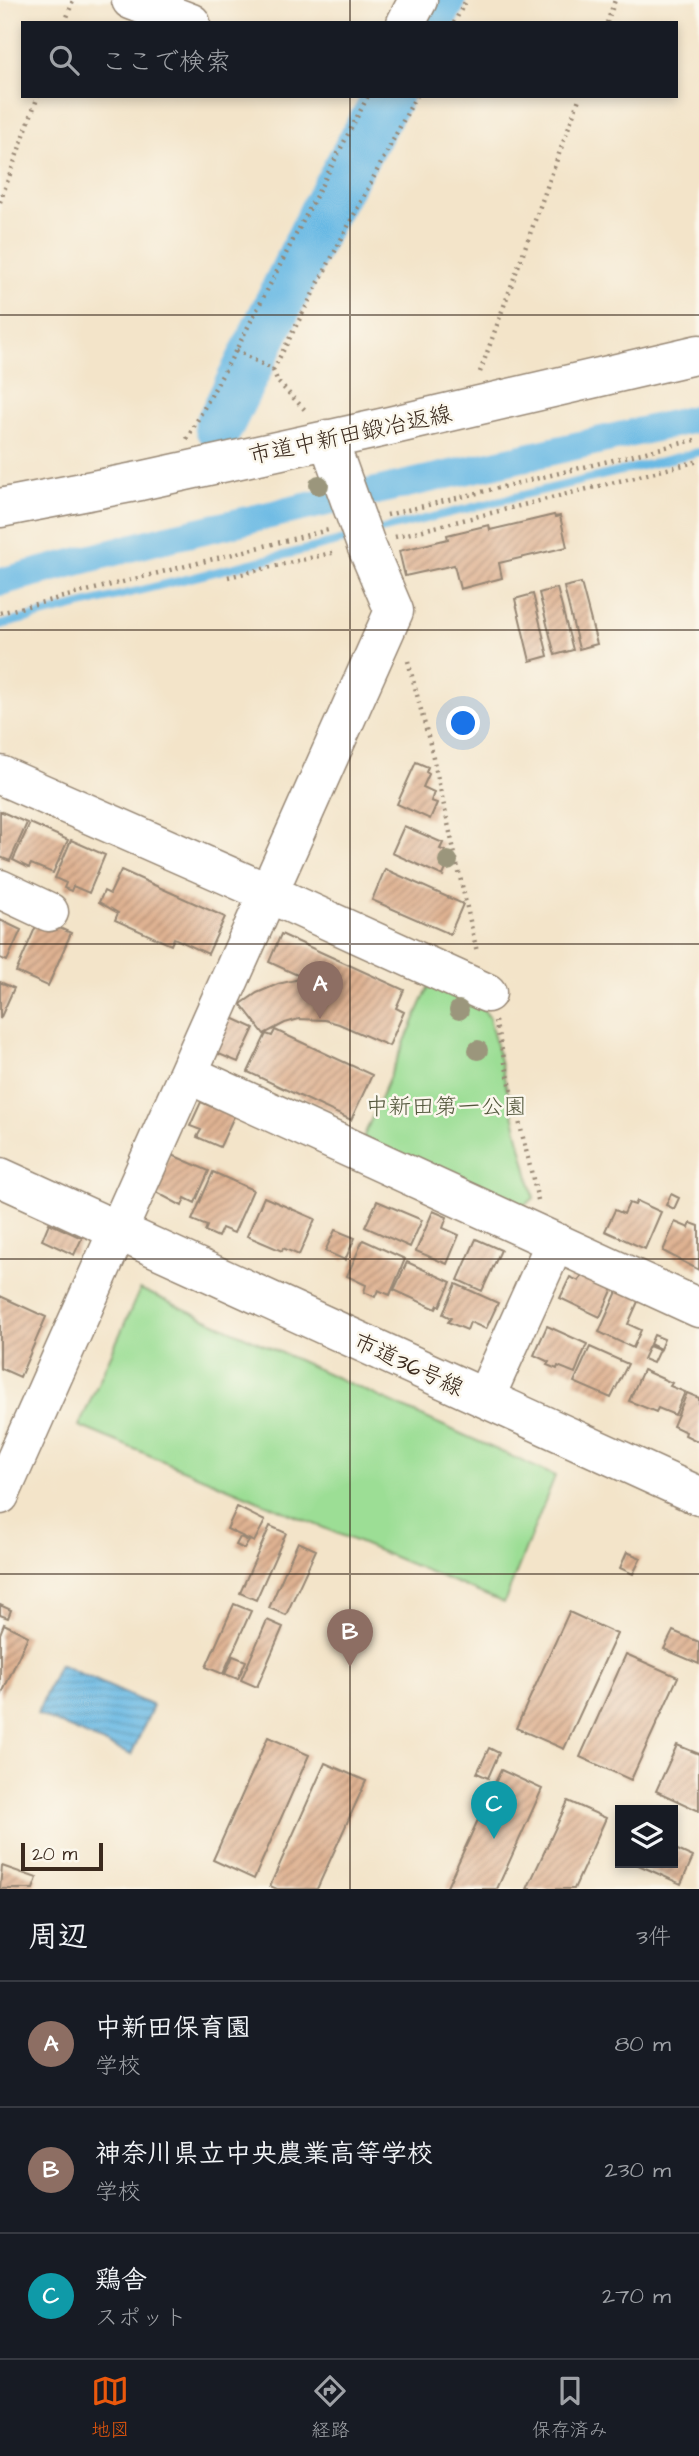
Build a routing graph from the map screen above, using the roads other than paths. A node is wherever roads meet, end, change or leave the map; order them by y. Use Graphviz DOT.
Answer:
graph roads {
  1 [pos="131,0"];
  2 [pos="418,0"];
  3 [pos="186,21"];
  4 [pos="407,21"];
  5 [pos="699,354"];
  6 [pos="328,439"];
  7 [pos="0,508"];
  8 [pos="0,775"];
  9 [pos="0,889"];
  10 [pos="268,893"];
  11 [pos="49,912"];
  12 [pos="487,993"];
  13 [pos="188,1074"];
  14 [pos="0,1177"];
  15 [pos="120,1232"];
  16 [pos="555,1243"];
  17 [pos="699,1308"];
  18 [pos="485,1398"];
  19 [pos="0,1495"];
  20 [pos="699,1496"];
  1 -- 3 [label="street"];
  2 -- 4 [label="street"];
  5 -- 6 [label="street, 市道中新田鍛冶返線"];
  6 -- 7 [label="street, 市道中新田鍛冶返線"];
  6 -- 10 [label="street"];
  8 -- 10 [label="street"];
  9 -- 11 [label="street"];
  10 -- 12 [label="street"];
  10 -- 13 [label="street"];
  13 -- 15 [label="street"];
  13 -- 16 [label="street"];
  14 -- 15 [label="street, 市道36号線"];
  15 -- 18 [label="street, 市道36号線"];
  15 -- 19 [label="street"];
  16 -- 17 [label="street"];
  16 -- 18 [label="street"];
  18 -- 20 [label="street, 市道36号線"];
}
